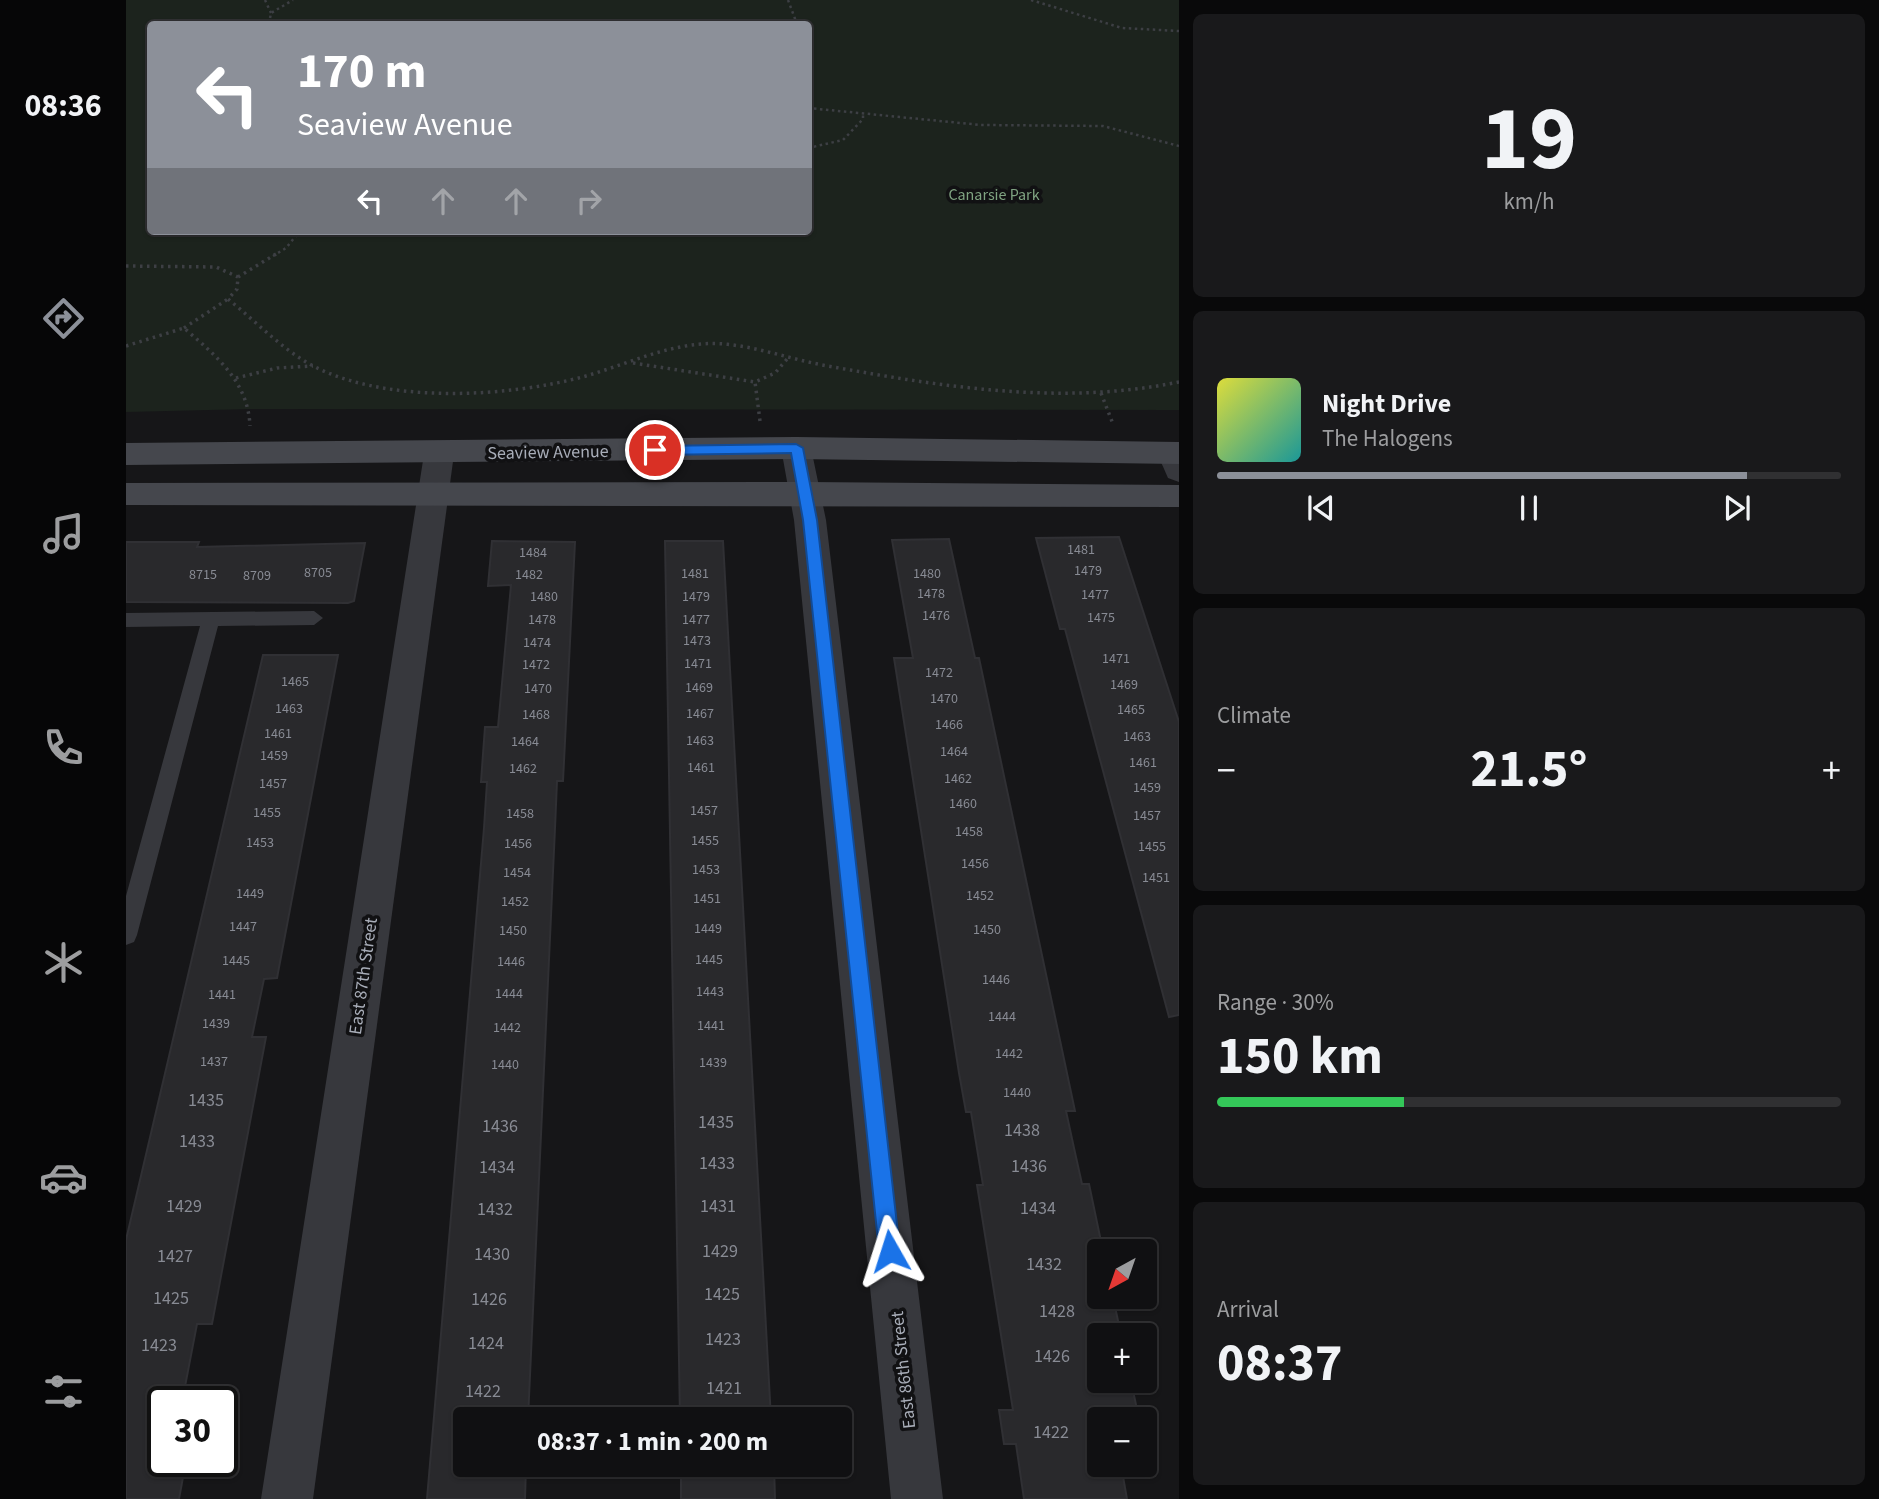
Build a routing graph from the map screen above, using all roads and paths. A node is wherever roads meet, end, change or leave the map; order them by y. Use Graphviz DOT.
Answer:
graph roads {
  1 [pos="265,0"];
  2 [pos="292,0"];
  3 [pos="788,0"];
  4 [pos="1031,0"];
  5 [pos="271,13"];
  6 [pos="269,21"];
  7 [pos="796,21"];
  8 [pos="1179,32"];
  9 [pos="812,108"];
  10 [pos="863,112"];
  11 [pos="1179,146"];
  12 [pos="812,147"];
  13 [pos="297,235"];
  14 [pos="126,267"];
  15 [pos="238,277"];
  16 [pos="228,299"];
  17 [pos="184,328"];
  18 [pos="126,346"];
  19 [pos="788,358"];
  20 [pos="629,362"];
  21 [pos="314,366"];
  22 [pos="236,378"];
  23 [pos="755,382"];
  24 [pos="1179,382"];
  25 [pos="1101,393"];
  26 [pos="1113,424"];
  27 [pos="760,426"];
  28 [pos="250,427"];
  29 [pos="796,448"];
  30 [pos="126,454"];
  31 [pos="1177,459"];
  32 [pos="436,473"];
  33 [pos="807,493"];
  34 [pos="126,494"];
  35 [pos="1179,496"];
  36 [pos="314,618"];
  37 [pos="211,619"];
  38 [pos="126,620"];
  39 [pos="126,935"];
  40 [pos="288,1499"];
  41 [pos="917,1499"];
  1 -- 5 [label="path"];
  2 -- 5 [label="path"];
  3 -- 7 [label="path"];
  4 -- 8 [label="path"];
  5 -- 6 [label="path"];
  9 -- 10 [label="path"];
  10 -- 11 [label="path"];
  10 -- 12 [label="path"];
  13 -- 15 [label="path"];
  14 -- 15 [label="path"];
  15 -- 16 [label="path"];
  16 -- 17 [label="path"];
  16 -- 21 [label="path"];
  17 -- 18 [label="path"];
  17 -- 22 [label="path"];
  19 -- 20 [label="path"];
  19 -- 23 [label="path"];
  19 -- 25 [label="path"];
  20 -- 21 [label="path"];
  20 -- 23 [label="path"];
  21 -- 22 [label="path"];
  22 -- 28 [label="path"];
  23 -- 27 [label="path"];
  24 -- 25 [label="path"];
  25 -- 26 [label="path"];
  29 -- 31 [label="street, Seaview Avenue"];
  29 -- 32 [label="street, Seaview Avenue"];
  29 -- 33 [label="street, East 86th Street"];
  30 -- 32 [label="street, Seaview Avenue"];
  32 -- 33 [label="street, Seaview Avenue"];
  32 -- 34 [label="street, Seaview Avenue"];
  32 -- 40 [label="street, East 87th Street"];
  33 -- 35 [label="street, Seaview Avenue"];
  33 -- 41 [label="street, East 86th Street"];
  36 -- 37 [label="lane"];
  37 -- 38 [label="lane"];
  37 -- 39 [label="lane"];
}
